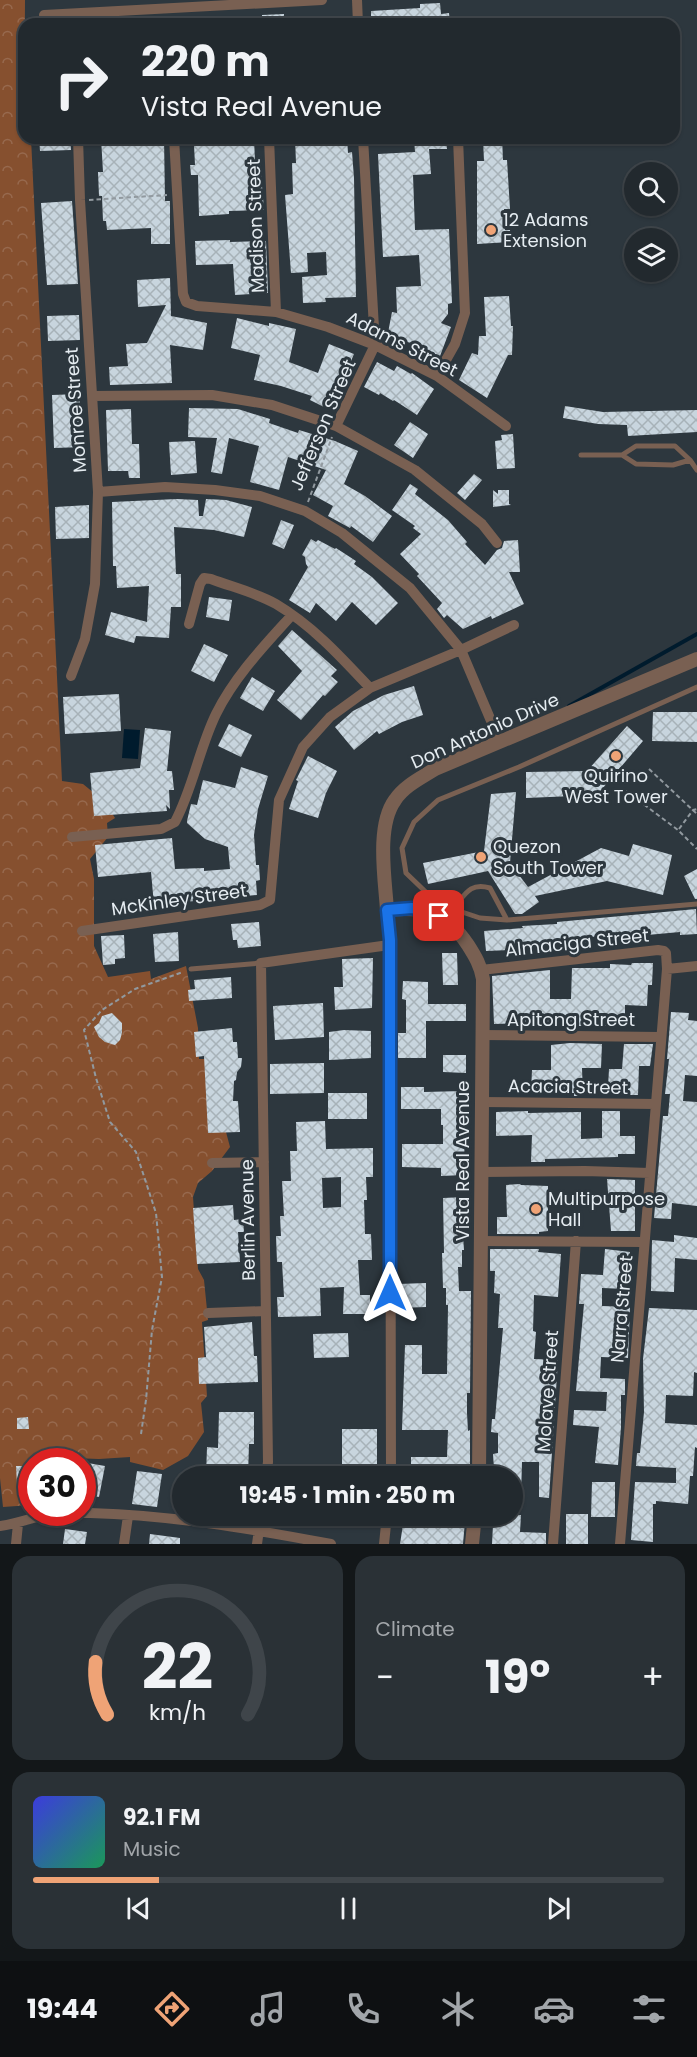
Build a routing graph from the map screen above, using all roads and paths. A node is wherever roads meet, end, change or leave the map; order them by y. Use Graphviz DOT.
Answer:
graph roads {
  1 [pos="322,0"];
  2 [pos="357,0"];
  3 [pos="44,15"];
  4 [pos="67,18"];
  5 [pos="88,18"];
  6 [pos="358,18"];
  7 [pos="78,144"];
  8 [pos="174,144"];
  9 [pos="269,144"];
  10 [pos="363,144"];
  11 [pos="458,144"];
  12 [pos="176,195"];
  13 [pos="80,200"];
  14 [pos="276,312"];
  15 [pos="375,345"];
  16 [pos="437,376"];
  17 [pos="92,396"];
  18 [pos="336,426"];
  19 [pos="506,426"];
  20 [pos="622,454"];
  21 [pos="581,455"];
  22 [pos="690,460"];
  23 [pos="697,470"];
  24 [pos="98,492"];
  25 [pos="305,511"];
  26 [pos="497,543"];
  27 [pos="292,615"];
  28 [pos="189,624"];
  29 [pos="514,625"];
  30 [pos="461,650"];
  31 [pos="697,659"];
  32 [pos="71,676"];
  33 [pos="697,687"];
  34 [pos="370,688"];
  35 [pos="500,742"];
  36 [pos="649,769"];
  37 [pos="626,791"];
  38 [pos="695,810"];
  39 [pos="697,814"];
  40 [pos="678,830"];
  41 [pos="72,837"];
  42 [pos="697,849"];
  43 [pos="697,904"];
  44 [pos="453,909"];
  45 [pos="387,910"];
  46 [pos="507,920"];
  47 [pos="82,931"];
  48 [pos="389,945"];
  49 [pos="261,963"];
  50 [pos="697,966"];
  51 [pos="191,969"];
  52 [pos="667,969"];
  53 [pos="481,970"];
  54 [pos="481,1035"];
  55 [pos="660,1037"];
  56 [pos="481,1102"];
  57 [pos="655,1104"];
  58 [pos="264,1162"];
  59 [pos="212,1163"];
  60 [pos="482,1172"];
  61 [pos="650,1173"];
  62 [pos="481,1241"];
  63 [pos="576,1241"];
  64 [pos="644,1242"];
  65 [pos="266,1311"];
  66 [pos="208,1313"];
  67 [pos="141,1434"];
  68 [pos="267,1466"];
  69 [pos="391,1466"];
  70 [pos="479,1466"];
  71 [pos="96,1514"];
  72 [pos="128,1516"];
  73 [pos="18,1524"];
  74 [pos="0,1526"];
  75 [pos="260,1526"];
  76 [pos="386,1526"];
  77 [pos="474,1526"];
  78 [pos="259,1531"];
  79 [pos="16,1544"];
  80 [pos="124,1544"];
  81 [pos="256,1544"];
  82 [pos="331,1544"];
  83 [pos="384,1544"];
  84 [pos="472,1544"];
  85 [pos="553,1544"];
  86 [pos="620,1544"];
  1 -- 5 [label="street"];
  2 -- 6 [label="street"];
  3 -- 4 [label="street"];
  7 -- 13 [label="street, Monroe Street"];
  8 -- 12 [label="street, Adams Street"];
  9 -- 14 [label="street, Madison Street"];
  10 -- 15 [label="street, Jefferson Street"];
  11 -- 16 [label="street"];
  12 -- 13 [label="path"];
  12 -- 14 [label="street, Adams Street"];
  13 -- 17 [label="street, Monroe Street"];
  14 -- 15 [label="street, Adams Street"];
  15 -- 16 [label="street, Adams Street"];
  15 -- 18 [label="street, Jefferson Street"];
  16 -- 19 [label="street, Adams Street"];
  17 -- 18 [label="street"];
  17 -- 24 [label="street, Monroe Street"];
  18 -- 25 [label="path, Jefferson Street"];
  18 -- 26 [label="street"];
  20 -- 21 [label="lane"];
  20 -- 22 [label="lane"];
  20 -- 22 [label="lane"];
  22 -- 23 [label="lane"];
  24 -- 25 [label="street"];
  24 -- 32 [label="street, Monroe Street"];
  25 -- 30 [label="street"];
  27 -- 28 [label="street"];
  27 -- 34 [label="street"];
  27 -- 41 [label="street"];
  29 -- 30 [label="street, McKinley Street"];
  30 -- 34 [label="street, McKinley Street"];
  30 -- 35 [label="street"];
  31 -- 35 [label="street, Don Antonio Drive"];
  33 -- 44 [label="lane"];
  34 -- 47 [label="street, McKinley Street"];
  35 -- 45 [label="street, Don Antonio Drive"];
  36 -- 38 [label="path"];
  37 -- 40 [label="path"];
  38 -- 39 [label="path"];
  38 -- 40 [label="path"];
  40 -- 42 [label="path"];
  43 -- 46 [label="lane"];
  44 -- 46 [label="lane"];
  44 -- 46 [label="lane"];
  45 -- 48 [label="street"];
  45 -- 53 [label="street, Vista Real Avenue"];
  48 -- 49 [label="street"];
  48 -- 69 [label="street"];
  49 -- 51 [label="lane"];
  49 -- 58 [label="street, Berlin Avenue"];
  50 -- 52 [label="street"];
  51 -- 67 [label="path"];
  52 -- 53 [label="street, Almaciga Street"];
  52 -- 55 [label="street, Narra Street"];
  53 -- 54 [label="street, Vista Real Avenue"];
  54 -- 55 [label="street, Apitong Street"];
  54 -- 56 [label="street, Vista Real Avenue"];
  55 -- 57 [label="street, Narra Street"];
  56 -- 57 [label="street, Acacia Street"];
  56 -- 60 [label="street, Vista Real Avenue"];
  57 -- 61 [label="street, Narra Street"];
  58 -- 59 [label="street"];
  58 -- 65 [label="street, Berlin Avenue"];
  60 -- 61 [label="street"];
  60 -- 62 [label="street, Vista Real Avenue"];
  61 -- 64 [label="street, Narra Street"];
  62 -- 63 [label="street"];
  62 -- 70 [label="street, Vista Real Avenue"];
  63 -- 64 [label="street"];
  63 -- 85 [label="street, Molave Street"];
  64 -- 86 [label="street, Narra Street"];
  65 -- 66 [label="street"];
  65 -- 68 [label="street, Berlin Avenue"];
  71 -- 72 [label="street"];
  72 -- 78 [label="street"];
  72 -- 80 [label="street"];
  73 -- 74 [label="street"];
  73 -- 79 [label="street"];
  75 -- 78 [label="street"];
  76 -- 83 [label="street"];
  77 -- 84 [label="street"];
  78 -- 81 [label="street"];
  78 -- 82 [label="street"];
}
